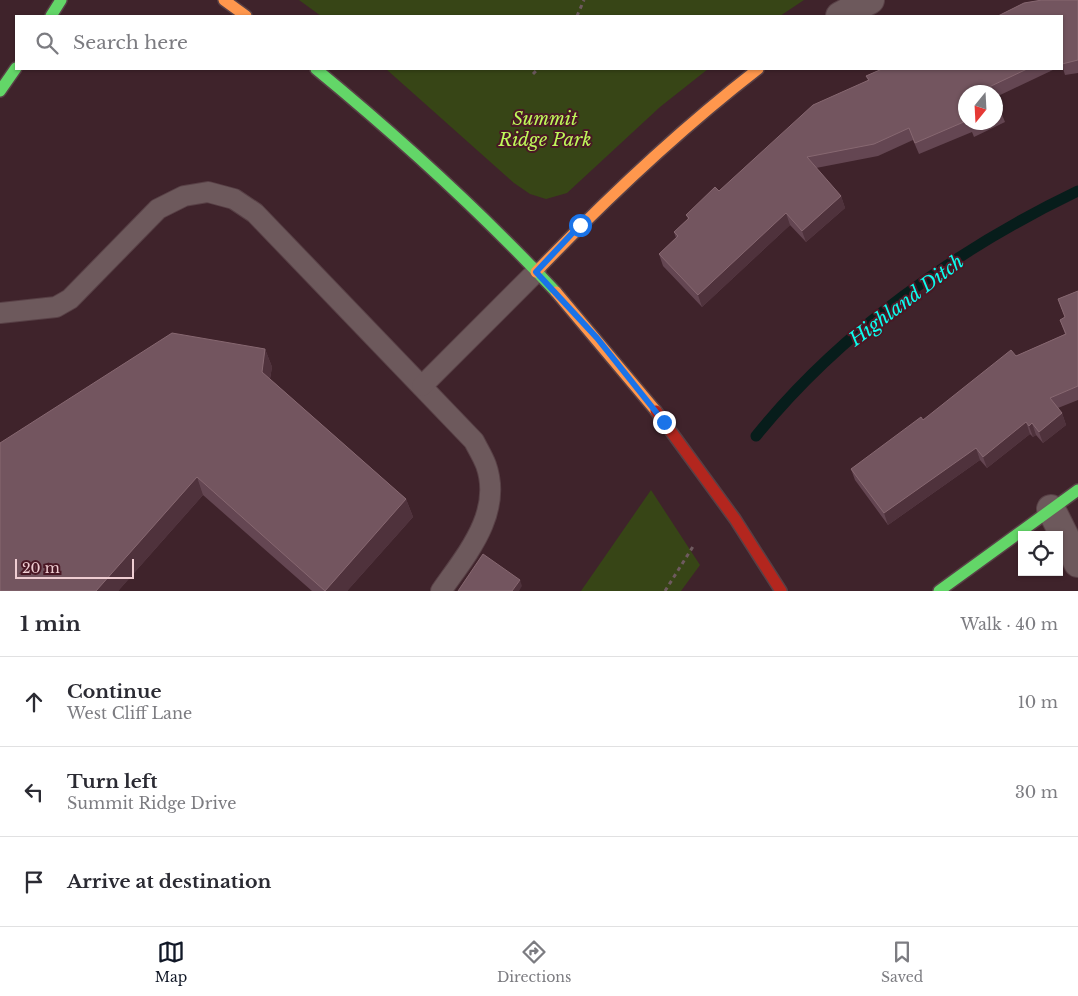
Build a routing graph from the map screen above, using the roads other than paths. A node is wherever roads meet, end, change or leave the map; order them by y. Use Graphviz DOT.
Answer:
graph roads {
  1 [pos="61,0"];
  2 [pos="224,0"];
  3 [pos="870,0"];
  4 [pos="52,15"];
  5 [pos="245,15"];
  6 [pos="842,15"];
  7 [pos="15,69"];
  8 [pos="317,70"];
  9 [pos="757,70"];
  10 [pos="0,91"];
  11 [pos="536,272"];
  12 [pos="0,313"];
  13 [pos="422,386"];
  14 [pos="1078,490"];
  15 [pos="1051,509"];
  16 [pos="1078,563"];
  17 [pos="441,591"];
  18 [pos="781,591"];
  19 [pos="939,591"];
  1 -- 4 [label="street"];
  2 -- 5 [label="street"];
  3 -- 6 [label="street"];
  7 -- 10 [label="street"];
  8 -- 11 [label="street"];
  9 -- 11 [label="street"];
  11 -- 13 [label="lane"];
  11 -- 18 [label="street"];
  12 -- 13 [label="lane"];
  13 -- 17 [label="lane"];
  14 -- 15 [label="street"];
  15 -- 16 [label="street"];
  15 -- 19 [label="street"];
}
